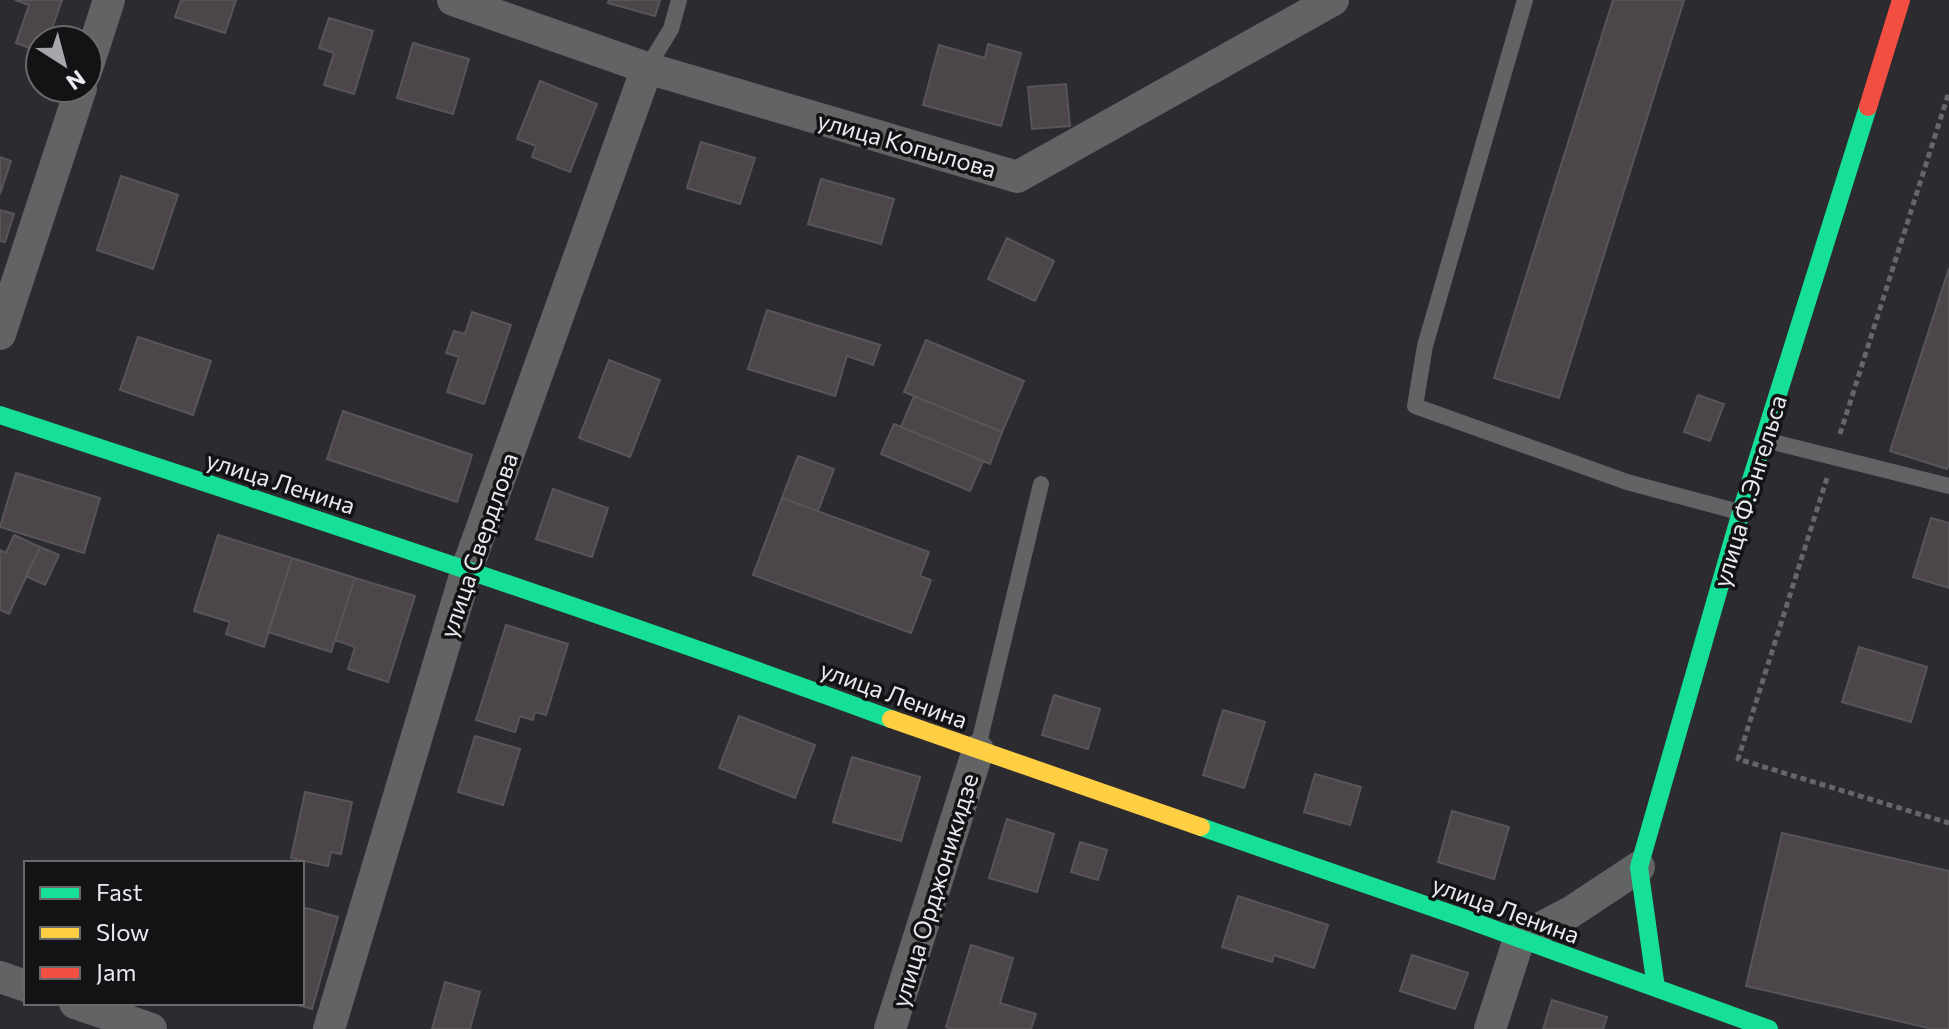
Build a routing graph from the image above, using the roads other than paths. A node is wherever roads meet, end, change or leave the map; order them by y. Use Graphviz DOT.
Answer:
graph roads {
  1 [pos="109,0"];
  2 [pos="453,0"];
  3 [pos="679,0"];
  4 [pos="1333,0"];
  5 [pos="1525,0"];
  6 [pos="1901,0"];
  7 [pos="101,24"];
  8 [pos="647,68"];
  9 [pos="76,104"];
  10 [pos="0,334"];
  11 [pos="0,415"];
  12 [pos="1764,440"];
  13 [pos="1041,484"];
  14 [pos="1949,486"];
  15 [pos="1741,512"];
  16 [pos="467,569"];
  17 [pos="978,750"];
  18 [pos="1639,867"];
  19 [pos="1519,939"];
  20 [pos="0,977"];
  21 [pos="24,985"];
  22 [pos="1656,988"];
  23 [pos="81,1005"];
  24 [pos="151,1029"];
  25 [pos="329,1029"];
  26 [pos="890,1029"];
  27 [pos="1490,1029"];
  28 [pos="1769,1029"];
  1 -- 7 [label="street"];
  2 -- 8 [label="street, улица Копылова"];
  3 -- 8 [label="lane"];
  4 -- 8 [label="street, улица Копылова"];
  5 -- 15 [label="lane"];
  6 -- 12 [label="street, улица Ф.Энгельса"];
  8 -- 16 [label="street, улица Свердлова"];
  9 -- 10 [label="street"];
  11 -- 16 [label="street, улица Ленина"];
  12 -- 14 [label="lane"];
  12 -- 15 [label="street, улица Ф.Энгельса"];
  13 -- 17 [label="lane"];
  15 -- 18 [label="street, улица Ф.Энгельса"];
  16 -- 17 [label="street, улица Ленина"];
  16 -- 25 [label="street, улица Свердлова"];
  17 -- 19 [label="street, улица Ленина"];
  17 -- 26 [label="street, улица Орджоникидзе"];
  18 -- 19 [label="street"];
  18 -- 22 [label="street, улица Ф.Энгельса"];
  19 -- 22 [label="street, улица Ленина"];
  19 -- 27 [label="street"];
  20 -- 21 [label="street"];
  22 -- 28 [label="street, улица Ленина"];
  23 -- 24 [label="street"];
}
